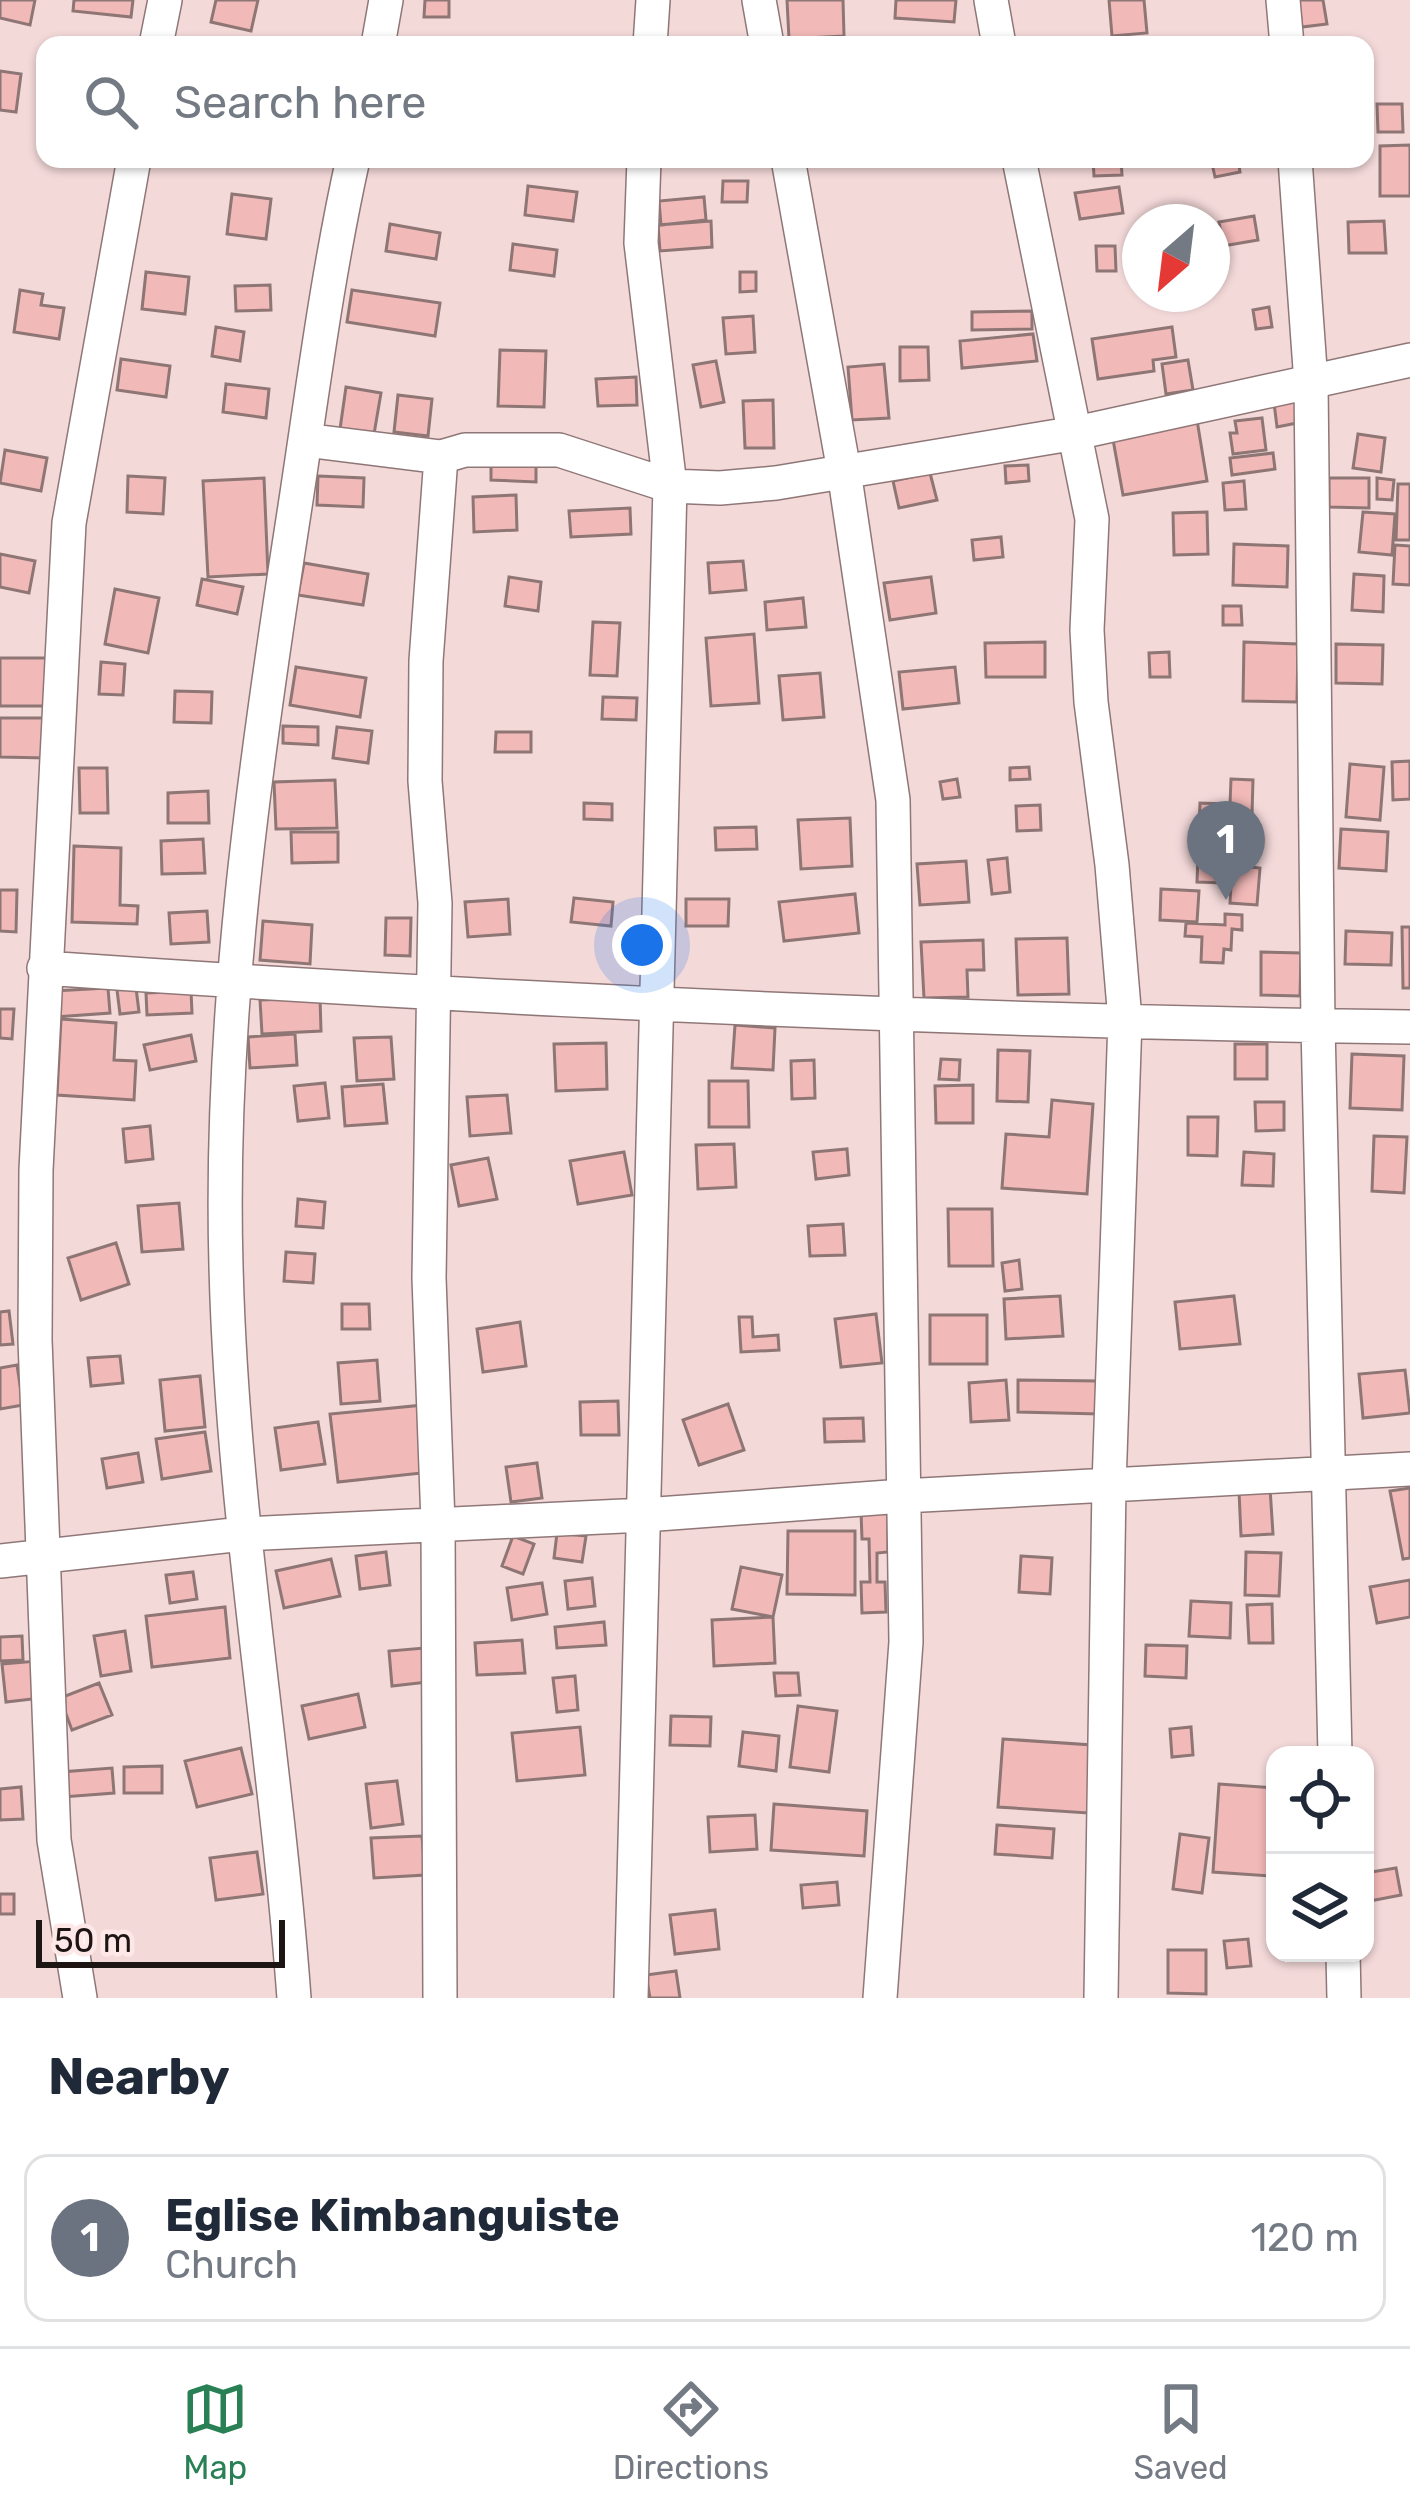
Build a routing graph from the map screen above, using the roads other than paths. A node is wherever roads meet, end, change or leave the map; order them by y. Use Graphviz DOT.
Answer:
graph roads {
  1 [pos="165,0"];
  2 [pos="386,0"];
  3 [pos="653,0"];
  4 [pos="759,0"];
  5 [pos="991,0"];
  6 [pos="1283,0"];
  7 [pos="158,36"];
  8 [pos="380,36"];
  9 [pos="651,36"];
  10 [pos="765,36"];
  11 [pos="997,36"];
  12 [pos="1285,36"];
  13 [pos="132,168"];
  14 [pos="351,168"];
  15 [pos="644,168"];
  16 [pos="790,168"];
  17 [pos="1021,168"];
  18 [pos="1296,168"];
  19 [pos="1410,360"];
  20 [pos="1311,383"];
  21 [pos="1076,433"];
  22 [pos="305,440"];
  23 [pos="441,458"];
  24 [pos="844,471"];
  25 [pos="670,487"];
  26 [pos="44,968"];
  27 [pos="233,981"];
  28 [pos="434,994"];
  29 [pos="656,1006"];
  30 [pos="898,1017"];
  31 [pos="1125,1020"];
  32 [pos="1318,1026"];
  33 [pos="1410,1028"];
  34 [pos="1410,1469"];
  35 [pos="1329,1474"];
  36 [pos="1109,1485"];
  37 [pos="903,1496"];
  38 [pos="644,1515"];
  39 [pos="437,1523"];
  40 [pos="242,1534"];
  41 [pos="41,1557"];
  42 [pos="0,1561"];
  43 [pos="1335,1746"];
  44 [pos="1342,1962"];
  45 [pos="80,1998"];
  46 [pos="294,1998"];
  47 [pos="440,1998"];
  48 [pos="631,1998"];
  49 [pos="880,1998"];
  50 [pos="1101,1998"];
  51 [pos="1344,1998"];
  1 -- 7 [label="street"];
  2 -- 8 [label="street"];
  3 -- 9 [label="street"];
  4 -- 10 [label="street"];
  5 -- 11 [label="street"];
  6 -- 12 [label="street"];
  13 -- 26 [label="street"];
  14 -- 22 [label="street"];
  15 -- 25 [label="street"];
  16 -- 24 [label="street"];
  17 -- 21 [label="street"];
  18 -- 20 [label="street"];
  19 -- 20 [label="street"];
  20 -- 21 [label="street"];
  20 -- 32 [label="street"];
  21 -- 24 [label="street"];
  21 -- 31 [label="street"];
  22 -- 23 [label="street"];
  22 -- 27 [label="street"];
  23 -- 25 [label="street"];
  23 -- 28 [label="street"];
  24 -- 25 [label="street"];
  24 -- 30 [label="street"];
  25 -- 29 [label="street"];
  26 -- 27 [label="street"];
  26 -- 41 [label="street"];
  27 -- 28 [label="street"];
  27 -- 40 [label="street"];
  28 -- 29 [label="street"];
  28 -- 39 [label="street"];
  29 -- 30 [label="street"];
  29 -- 38 [label="street"];
  30 -- 31 [label="street"];
  30 -- 37 [label="street"];
  31 -- 32 [label="street"];
  31 -- 36 [label="street"];
  32 -- 33 [label="street"];
  32 -- 35 [label="street"];
  34 -- 35 [label="street"];
  35 -- 36 [label="street"];
  35 -- 43 [label="street"];
  36 -- 37 [label="street"];
  36 -- 50 [label="street"];
  37 -- 38 [label="street"];
  37 -- 49 [label="street"];
  38 -- 39 [label="street"];
  38 -- 48 [label="street"];
  39 -- 40 [label="street"];
  39 -- 47 [label="street"];
  40 -- 41 [label="street"];
  40 -- 46 [label="street"];
  41 -- 42 [label="street"];
  41 -- 45 [label="street"];
  44 -- 51 [label="street"];
}
